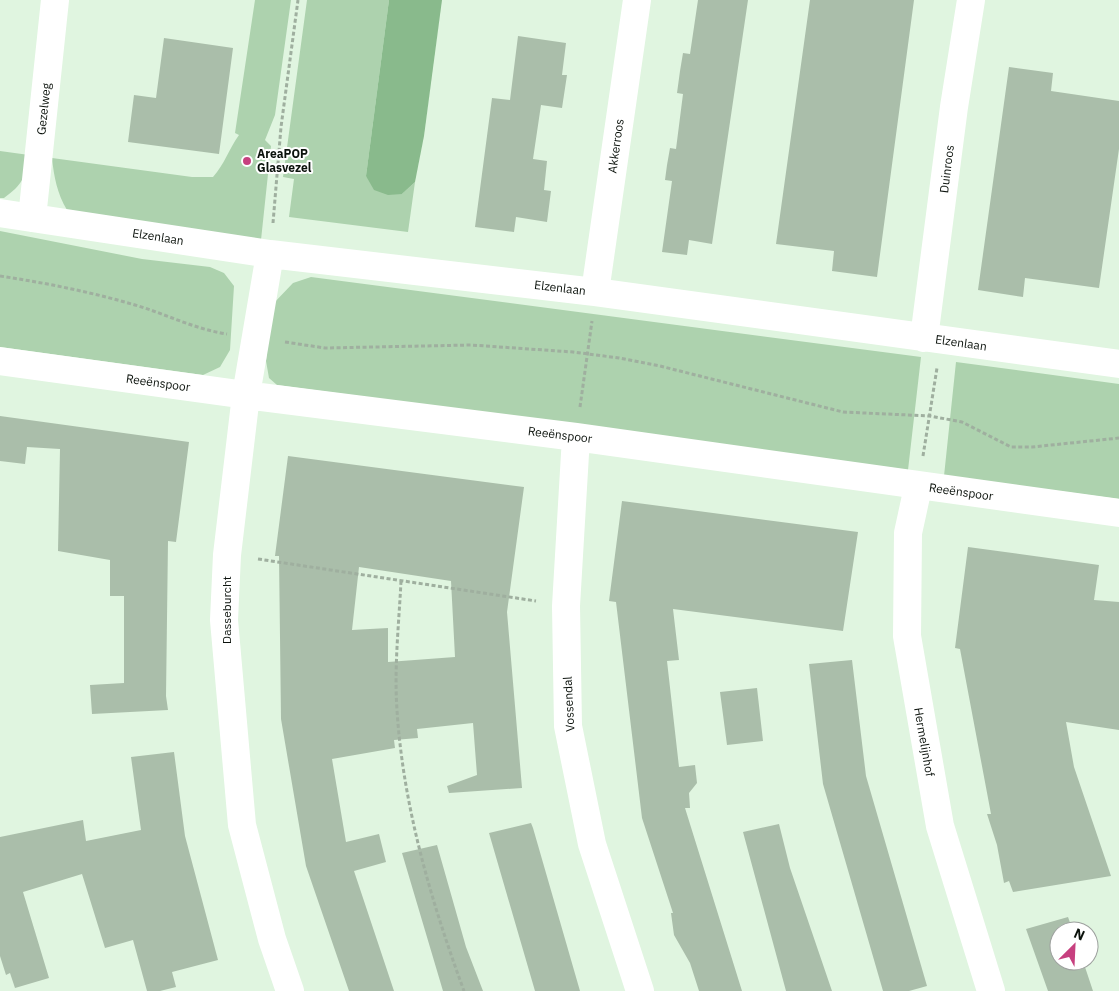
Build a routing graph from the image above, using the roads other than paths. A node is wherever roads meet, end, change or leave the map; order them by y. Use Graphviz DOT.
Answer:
graph roads {
  1 [pos="55,0"];
  2 [pos="638,0"];
  3 [pos="970,0"];
  4 [pos="0,213"];
  5 [pos="32,218"];
  6 [pos="270,254"];
  7 [pos="595,292"];
  8 [pos="932,339"];
  9 [pos="0,361"];
  10 [pos="1119,364"];
  11 [pos="246,395"];
  12 [pos="576,437"];
  13 [pos="918,487"];
  14 [pos="1119,513"];
  15 [pos="290,991"];
  16 [pos="640,991"];
  17 [pos="991,991"];
  1 -- 5 [label="street, Gezelweg"];
  2 -- 7 [label="street, Akkerroos"];
  3 -- 8 [label="street, Duinroos"];
  4 -- 5 [label="street, Elzenlaan"];
  5 -- 6 [label="street, Elzenlaan"];
  6 -- 7 [label="street, Elzenlaan"];
  6 -- 11 [label="street, Dasseburcht"];
  7 -- 8 [label="street, Elzenlaan"];
  8 -- 10 [label="street, Elzenlaan"];
  9 -- 11 [label="street, Reeënspoor"];
  11 -- 12 [label="street, Reeënspoor"];
  11 -- 15 [label="street, Dasseburcht"];
  12 -- 13 [label="street, Reeënspoor"];
  12 -- 16 [label="street, Vossendal"];
  13 -- 14 [label="street, Reeënspoor"];
  13 -- 17 [label="street, Hermelijnhof"];
}
